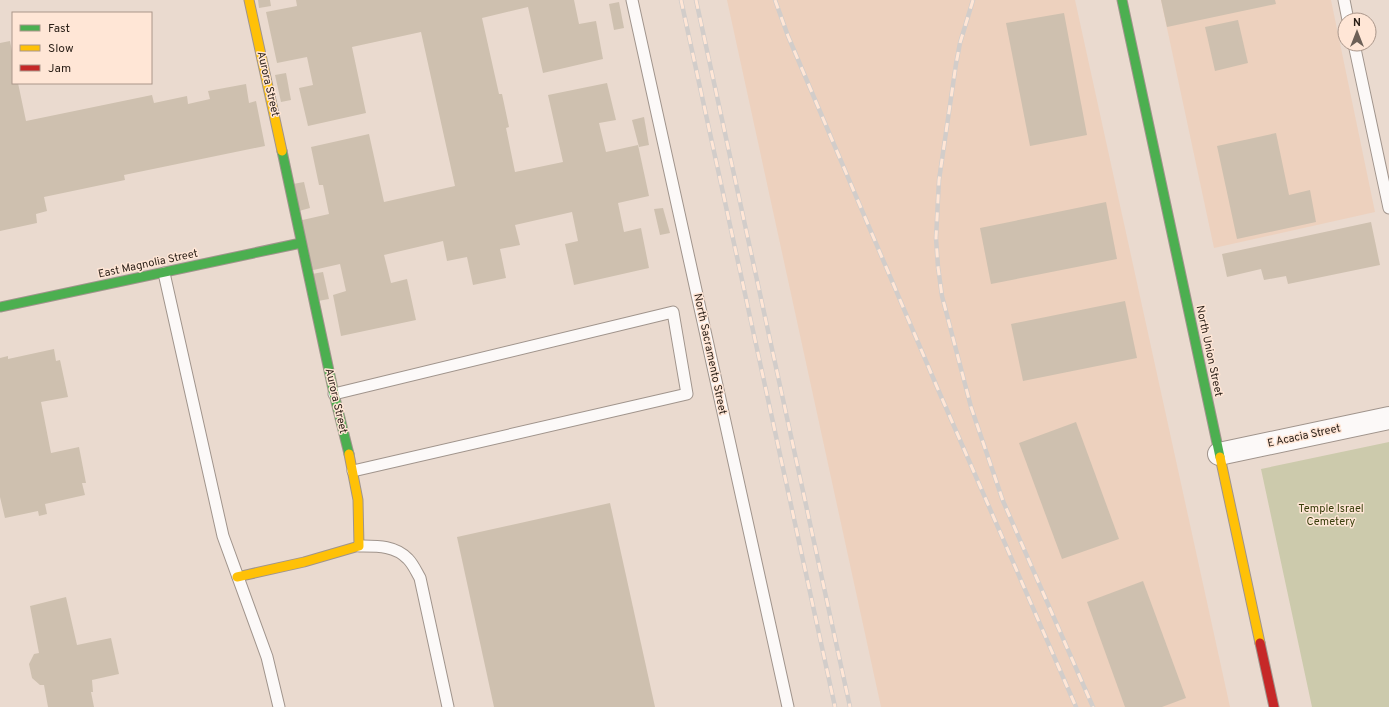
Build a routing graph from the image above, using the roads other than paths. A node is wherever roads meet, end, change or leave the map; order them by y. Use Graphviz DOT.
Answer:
graph roads {
  1 [pos="249,0"];
  2 [pos="632,0"];
  3 [pos="1122,0"];
  4 [pos="1344,0"];
  5 [pos="1346,12"];
  6 [pos="1356,52"];
  7 [pos="1389,208"];
  8 [pos="301,244"];
  9 [pos="164,272"];
  10 [pos="0,307"];
  11 [pos="334,394"];
  12 [pos="1389,418"];
  13 [pos="1219,454"];
  14 [pos="353,471"];
  15 [pos="359,546"];
  16 [pos="237,577"];
  17 [pos="279,707"];
  18 [pos="448,707"];
  19 [pos="788,707"];
  20 [pos="1274,707"];
  1 -- 8 [label="street, Aurora Street"];
  2 -- 19 [label="lane, North Sacramento Street"];
  3 -- 13 [label="street, North Union Street"];
  4 -- 5 [label="lane"];
  6 -- 7 [label="lane"];
  8 -- 9 [label="street, East Magnolia Street"];
  8 -- 11 [label="street, Aurora Street"];
  9 -- 10 [label="street, East Magnolia Street"];
  9 -- 16 [label="lane"];
  11 -- 14 [label="street, Aurora Street"];
  11 -- 14 [label="lane"];
  12 -- 13 [label="street, E Acacia Street"];
  13 -- 20 [label="street, North Union Street"];
  14 -- 15 [label="street, Aurora Street"];
  15 -- 16 [label="street"];
  15 -- 18 [label="lane"];
  16 -- 17 [label="lane"];
}
